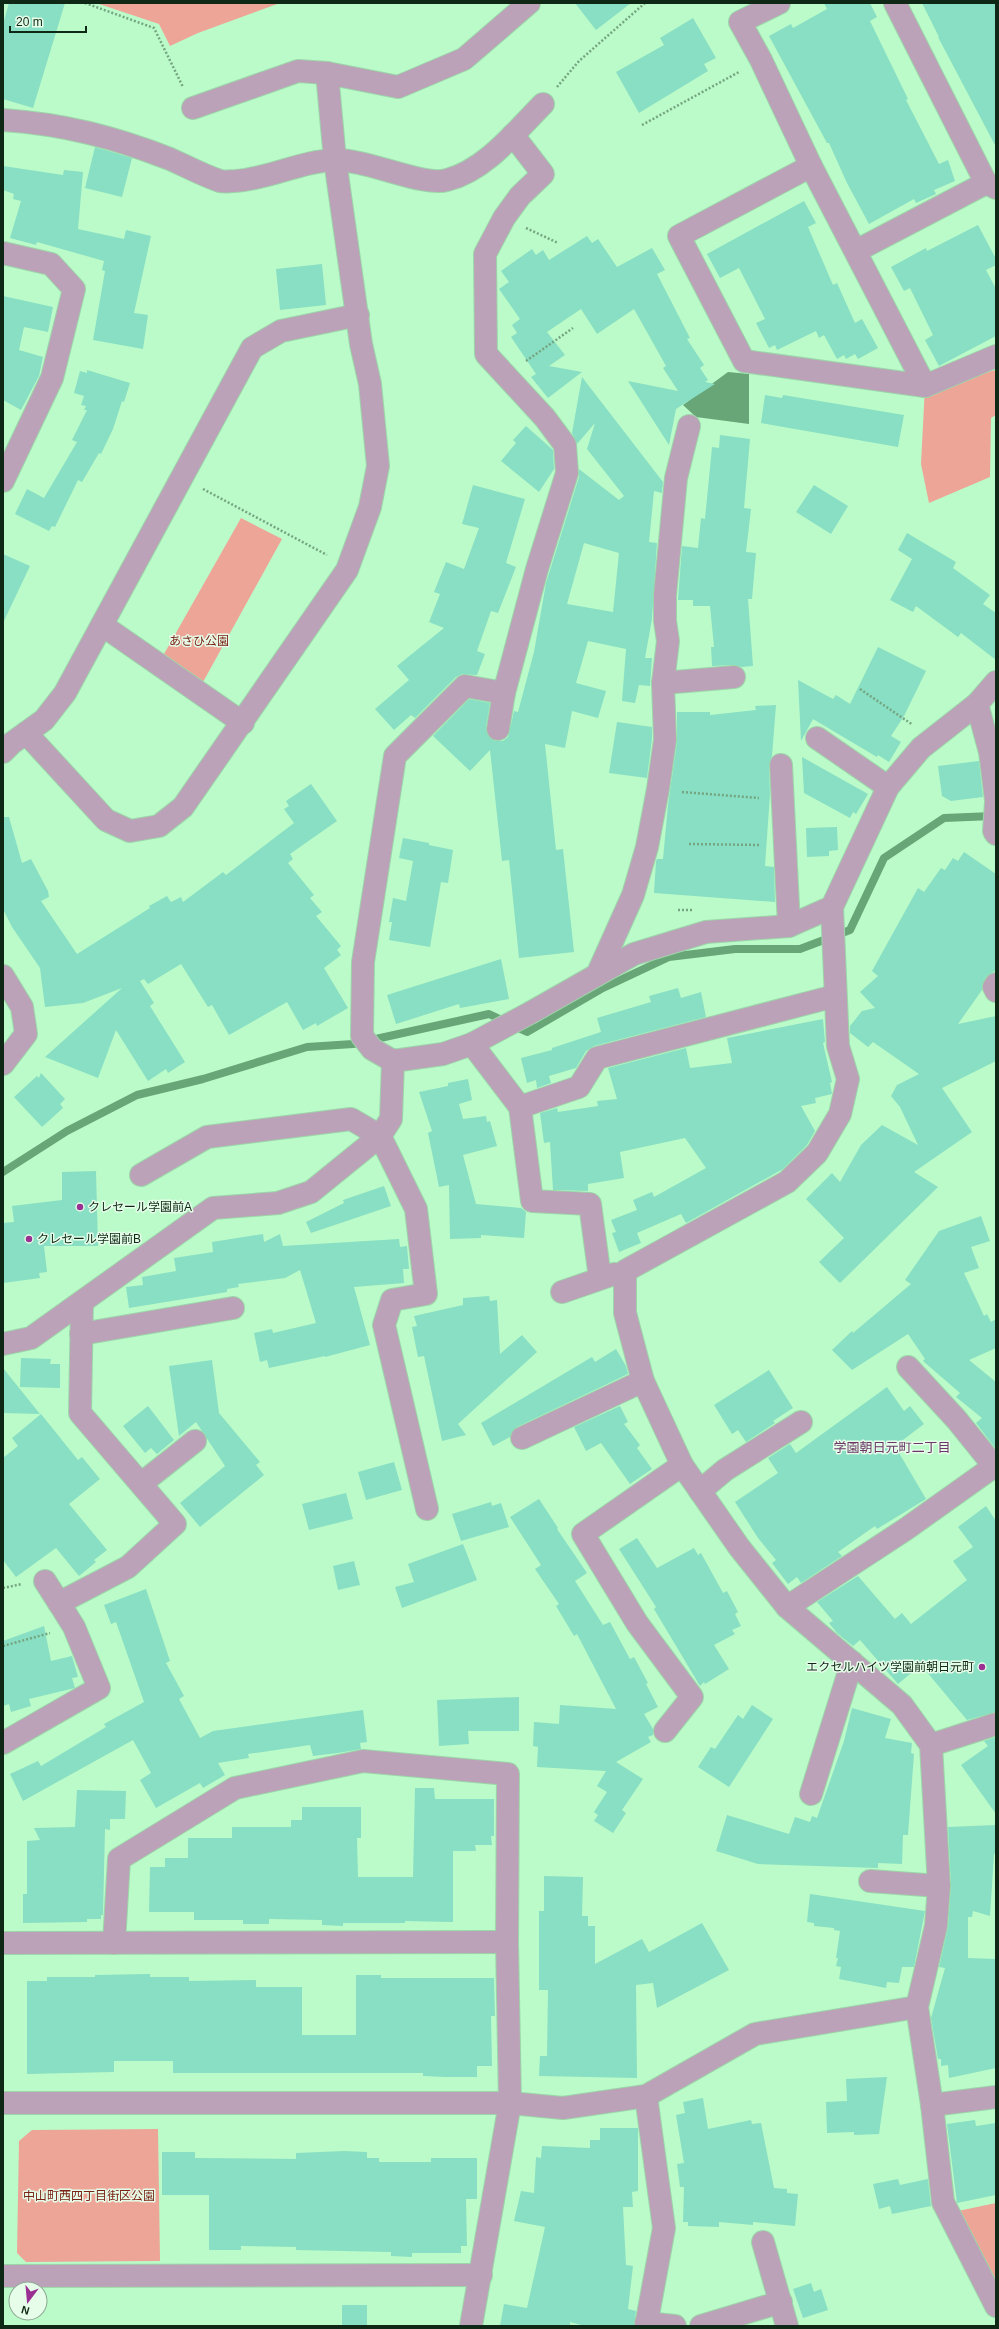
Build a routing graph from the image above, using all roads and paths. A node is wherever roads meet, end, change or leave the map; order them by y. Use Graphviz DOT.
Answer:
graph roads {
  1 [pos="85,3"];
  2 [pos="529,3"];
  3 [pos="646,3"];
  4 [pos="778,3"];
  5 [pos="895,3"];
  6 [pos="761,60"];
  7 [pos="327,73"];
  8 [pos="543,104"];
  9 [pos="193,108"];
  10 [pos="3,120"];
  11 [pos="642,125"];
  12 [pos="513,135"];
  13 [pos="334,160"];
  14 [pos="811,166"];
  15 [pos="991,186"];
  16 [pos="504,218"];
  17 [pos="558,243"];
  18 [pos="856,251"];
  19 [pos="3,253"];
  20 [pos="358,315"];
  21 [pos="573,328"];
  22 [pos="996,356"];
  23 [pos="506,375"];
  24 [pos="925,386"];
  25 [pos="688,426"];
  26 [pos="182,477"];
  27 [pos="3,481"];
  28 [pos="349,567"];
  29 [pos="102,624"];
  30 [pos="734,677"];
  31 [pos="996,682"];
  32 [pos="663,683"];
  33 [pos="860,689"];
  34 [pos="504,693"];
  35 [pos="977,704"];
  36 [pos="243,723"];
  37 [pos="498,729"];
  38 [pos="26,733"];
  39 [pos="817,738"];
  40 [pos="933,738"];
  41 [pos="3,752"];
  42 [pos="781,765"];
  43 [pos="888,787"];
  44 [pos="658,790"];
  45 [pos="783,800"];
  46 [pos="996,801"];
  47 [pos="995,833"];
  48 [pos="689,844"];
  49 [pos="785,846"];
  50 [pos="832,907"];
  51 [pos="789,926"];
  52 [pos="598,973"];
  53 [pos="3,976"];
  54 [pos="996,984"];
  55 [pos="996,991"];
  56 [pos="835,996"];
  57 [pos="472,1044"];
  58 [pos="393,1061"];
  59 [pos="3,1064"];
  60 [pos="520,1107"];
  61 [pos="380,1136"];
  62 [pos="141,1175"];
  63 [pos="625,1271"];
  64 [pos="600,1278"];
  65 [pos="562,1292"];
  66 [pos="82,1302"];
  67 [pos="233,1308"];
  68 [pos="81,1334"];
  69 [pos="3,1344"];
  70 [pos="908,1367"];
  71 [pos="643,1381"];
  72 [pos="801,1422"];
  73 [pos="522,1438"];
  74 [pos="195,1441"];
  75 [pos="682,1465"];
  76 [pos="995,1466"];
  77 [pos="142,1483"];
  78 [pos="700,1491"];
  79 [pos="427,1509"];
  80 [pos="45,1580"];
  81 [pos="59,1603"];
  82 [pos="787,1607"];
  83 [pos="74,1627"];
  84 [pos="3,1646"];
  85 [pos="852,1662"];
  86 [pos="996,1724"];
  87 [pos="664,1731"];
  88 [pos="3,1743"];
  89 [pos="930,1745"];
  90 [pos="811,1794"];
  91 [pos="870,1881"];
  92 [pos="939,1886"];
  93 [pos="507,1942"];
  94 [pos="3,1943"];
  95 [pos="114,1943"];
  96 [pos="917,2007"];
  97 [pos="646,2096"];
  98 [pos="996,2097"];
  99 [pos="3,2103"];
  100 [pos="510,2103"];
  101 [pos="932,2105"];
  102 [pos="763,2242"];
  103 [pos="481,2275"];
  104 [pos="3,2276"];
  105 [pos="780,2302"];
  106 [pos="996,2306"];
  107 [pos="646,2324"];
  108 [pos="471,2326"];
  109 [pos="675,2326"];
  110 [pos="701,2326"];
  111 [pos="787,2326"];
  1 -- 9 [label="path"];
  2 -- 7 [label="street"];
  3 -- 8 [label="path"];
  4 -- 6 [label="street"];
  5 -- 15 [label="street"];
  6 -- 11 [label="path"];
  6 -- 14 [label="street"];
  7 -- 9 [label="street"];
  7 -- 13 [label="street"];
  8 -- 12 [label="street"];
  10 -- 13 [label="street"];
  12 -- 13 [label="street"];
  12 -- 16 [label="street"];
  13 -- 20 [label="street"];
  14 -- 18 [label="street"];
  14 -- 24 [label="street"];
  15 -- 18 [label="street"];
  16 -- 17 [label="path"];
  16 -- 23 [label="street"];
  18 -- 24 [label="street"];
  19 -- 27 [label="street"];
  20 -- 26 [label="street"];
  20 -- 28 [label="street"];
  21 -- 23 [label="path"];
  22 -- 24 [label="street"];
  23 -- 34 [label="street"];
  25 -- 32 [label="street"];
  26 -- 28 [label="path"];
  26 -- 29 [label="street"];
  28 -- 36 [label="street"];
  29 -- 36 [label="street"];
  29 -- 38 [label="street"];
  30 -- 32 [label="street"];
  31 -- 35 [label="street"];
  32 -- 44 [label="street"];
  33 -- 40 [label="path"];
  34 -- 37 [label="street"];
  34 -- 58 [label="street"];
  35 -- 40 [label="street"];
  35 -- 46 [label="street"];
  36 -- 38 [label="street"];
  38 -- 41 [label="street"];
  39 -- 43 [label="street"];
  40 -- 43 [label="street"];
  42 -- 45 [label="street"];
  43 -- 50 [label="street"];
  44 -- 45 [label="path"];
  44 -- 52 [label="street"];
  45 -- 49 [label="street"];
  46 -- 47 [label="street"];
  48 -- 49 [label="path"];
  49 -- 51 [label="street"];
  50 -- 51 [label="street"];
  50 -- 56 [label="street"];
  51 -- 52 [label="street"];
  52 -- 57 [label="street"];
  53 -- 59 [label="street"];
  54 -- 55 [label="street"];
  56 -- 60 [label="street"];
  56 -- 63 [label="street"];
  57 -- 58 [label="street"];
  57 -- 60 [label="street"];
  58 -- 61 [label="street"];
  60 -- 64 [label="street"];
  61 -- 62 [label="street"];
  61 -- 66 [label="street"];
  61 -- 79 [label="street"];
  63 -- 64 [label="street"];
  63 -- 71 [label="street"];
  64 -- 65 [label="street"];
  66 -- 68 [label="street"];
  66 -- 69 [label="street"];
  67 -- 68 [label="street"];
  68 -- 77 [label="street"];
  70 -- 76 [label="street"];
  71 -- 73 [label="street"];
  71 -- 75 [label="street"];
  72 -- 78 [label="street"];
  74 -- 77 [label="street"];
  75 -- 78 [label="street"];
  75 -- 87 [label="street"];
  76 -- 82 [label="street"];
  77 -- 81 [label="street"];
  78 -- 82 [label="street"];
  80 -- 81 [label="street"];
  81 -- 83 [label="street"];
  82 -- 85 [label="street"];
  83 -- 84 [label="path"];
  83 -- 88 [label="street"];
  85 -- 89 [label="street"];
  85 -- 90 [label="street"];
  86 -- 89 [label="street"];
  89 -- 92 [label="street"];
  91 -- 92 [label="street"];
  92 -- 96 [label="street"];
  93 -- 95 [label="street"];
  93 -- 95 [label="street"];
  93 -- 100 [label="street"];
  94 -- 95 [label="street"];
  96 -- 97 [label="street"];
  96 -- 101 [label="street"];
  97 -- 100 [label="street"];
  97 -- 107 [label="street"];
  98 -- 101 [label="street"];
  99 -- 100 [label="street"];
  100 -- 103 [label="street"];
  101 -- 106 [label="street"];
  102 -- 105 [label="street"];
  103 -- 104 [label="street"];
  103 -- 108 [label="street"];
  105 -- 110 [label="street"];
  105 -- 111 [label="street"];
  107 -- 109 [label="street"];
}
